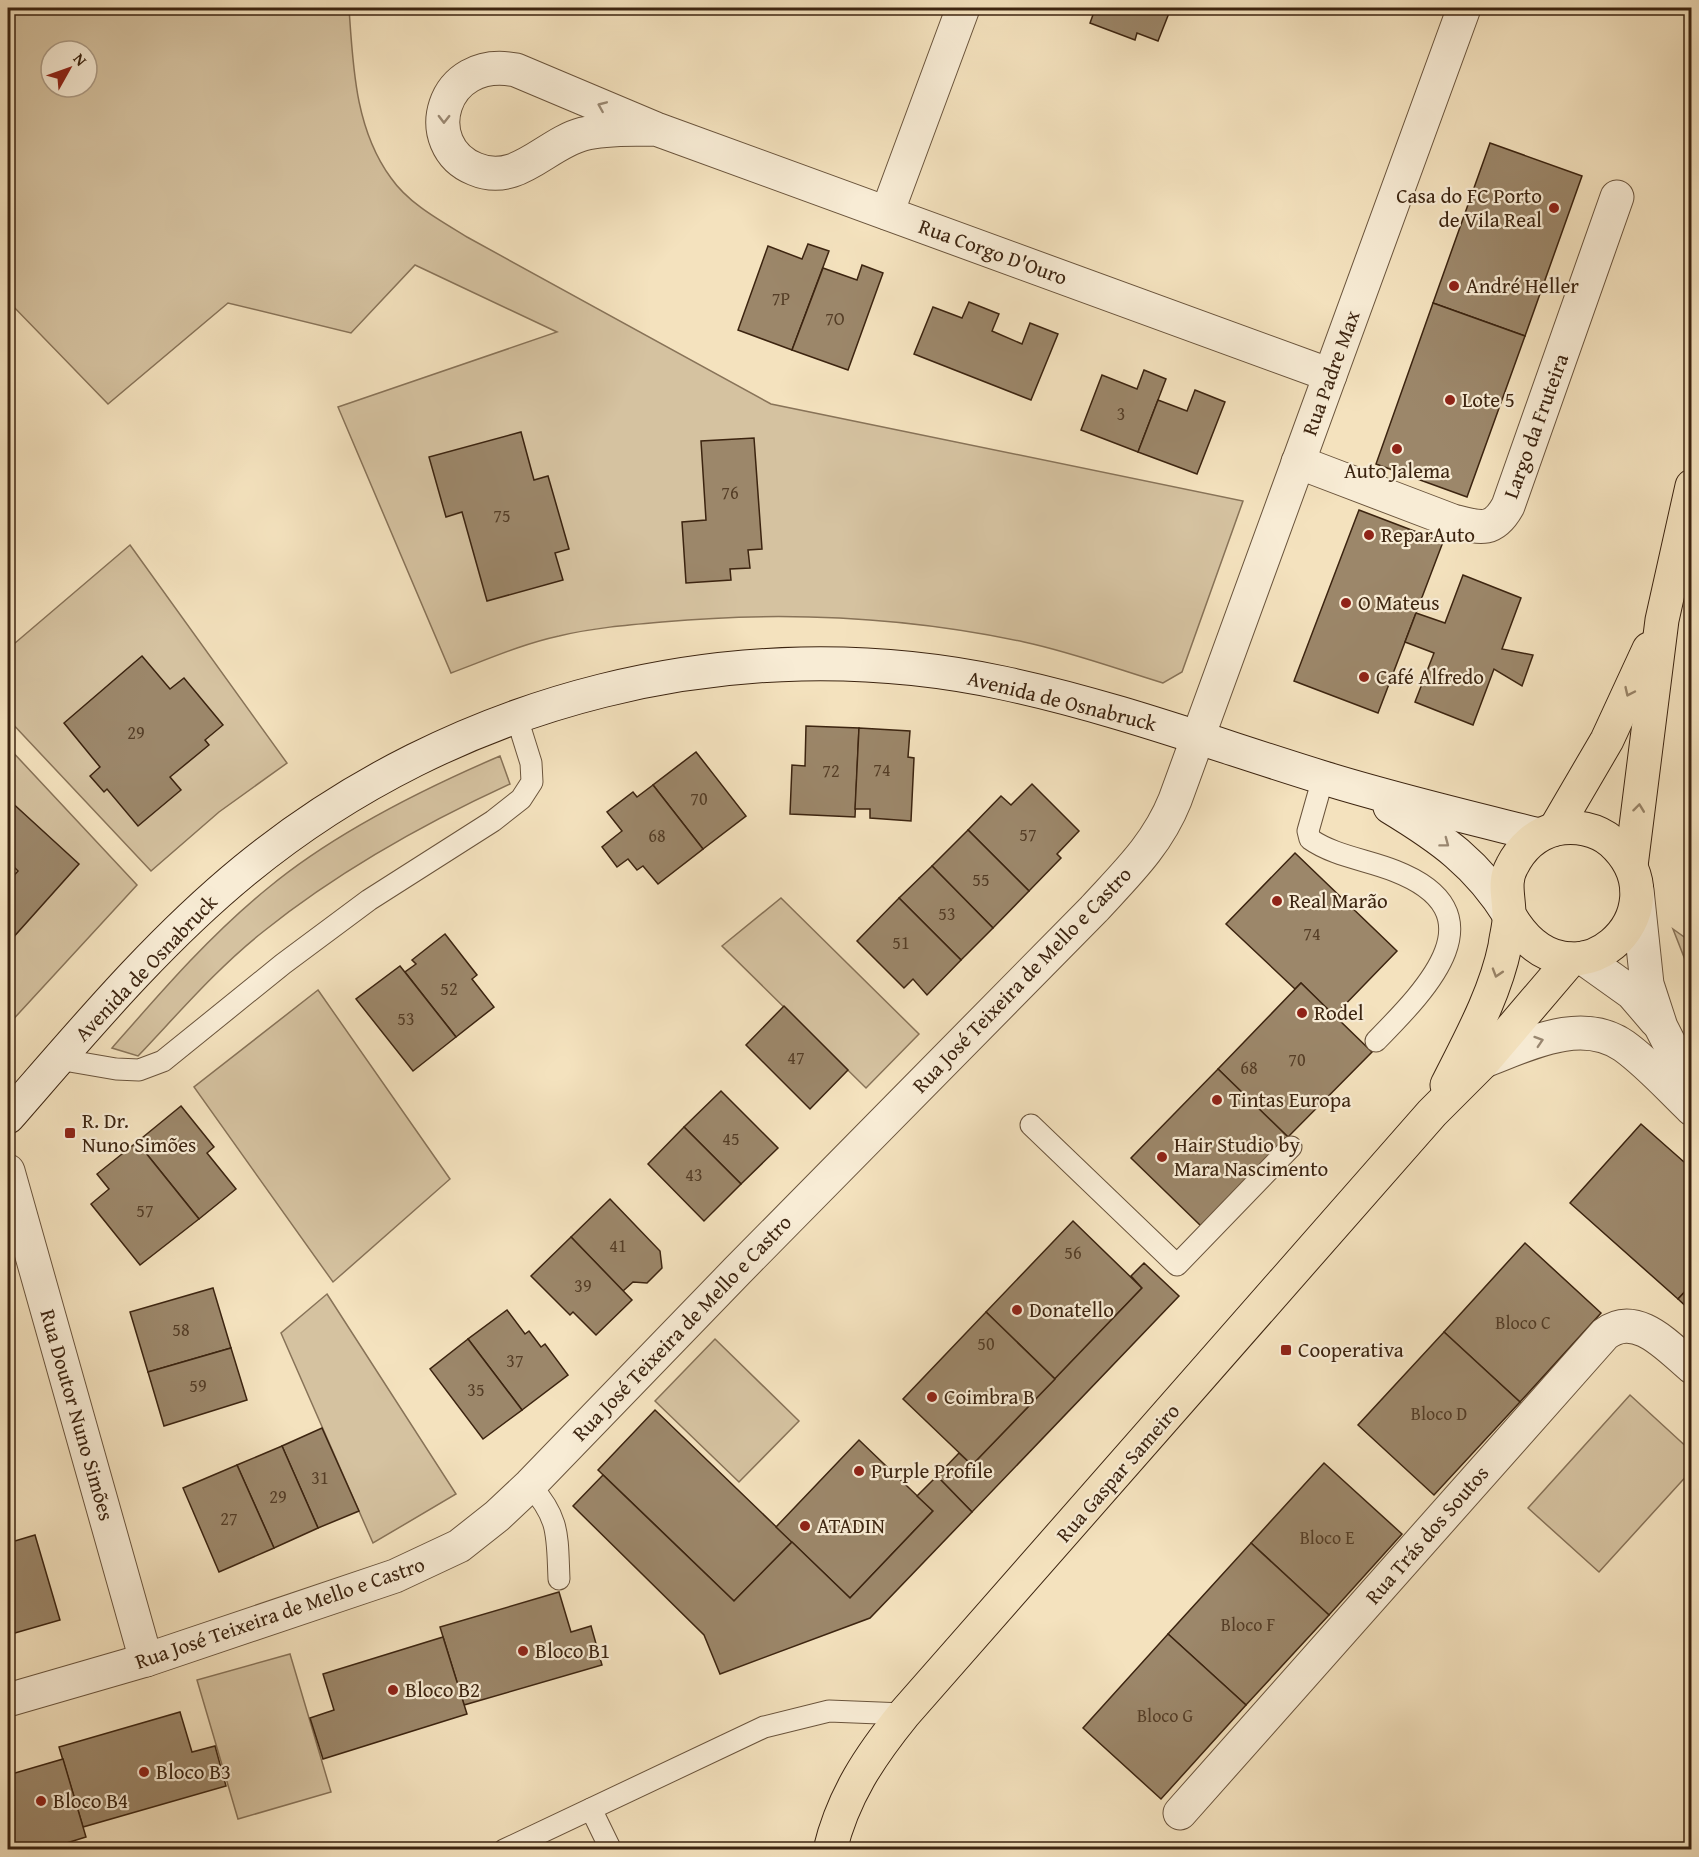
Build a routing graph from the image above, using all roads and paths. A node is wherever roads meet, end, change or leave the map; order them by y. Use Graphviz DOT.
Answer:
graph roads {
  1 [pos="963,8"];
  2 [pos="1464,8"];
  3 [pos="656,129"];
  4 [pos="1617,197"];
  5 [pos="887,213"];
  6 [pos="1330,375"];
  7 [pos="1298,462"];
  8 [pos="1692,486"];
  9 [pos="1662,620"];
  10 [pos="516,715"];
  11 [pos="1198,738"];
  12 [pos="1323,778"];
  13 [pos="1360,789"];
  14 [pos="1547,832"];
  15 [pos="1634,874"];
  16 [pos="1509,916"];
  17 [pos="1577,958"];
  18 [pos="1661,1027"];
  19 [pos="1376,1041"];
  20 [pos="58,1059"];
  21 [pos="1484,1061"];
  22 [pos="1692,1088"];
  23 [pos="1692,1109"];
  24 [pos="1432,1113"];
  25 [pos="8,1117"];
  26 [pos="1031,1125"];
  27 [pos="1291,1147"];
  28 [pos="8,1170"];
  29 [pos="1692,1367"];
  30 [pos="530,1485"];
  31 [pos="559,1579"];
  32 [pos="146,1660"];
  33 [pos="8,1700"];
  34 [pos="904,1714"];
  35 [pos="591,1809"];
  36 [pos="1180,1813"];
  37 [pos="504,1850"];
  38 [pos="611,1850"];
  39 [pos="830,1850"];
  1 -- 5 [label="street"];
  2 -- 6 [label="street, Rua Padre Max"];
  3 -- 3 [label="street, Rua Corgo D'Ouro, one-way"];
  3 -- 5 [label="street, Rua Corgo D'Ouro"];
  4 -- 7 [label="street, Largo da Fruteira"];
  5 -- 6 [label="street, Rua Corgo D'Ouro"];
  6 -- 7 [label="street, Rua Padre Max"];
  7 -- 11 [label="street, Rua Padre Max"];
  8 -- 9 [label="main road"];
  9 -- 14 [label="main road, one-way"];
  15 -- 9 [label="main road, one-way"];
  10 -- 11 [label="street, Avenida de Osnabruck"];
  10 -- 20 [label="street, Avenida de Osnabruck"];
  10 -- 20 [label="lane"];
  11 -- 12 [label="street, Avenida de Osnabruck"];
  11 -- 30 [label="street, Rua José Teixeira de Mello e Castro"];
  12 -- 13 [label="street, Avenida de Osnabruck"];
  12 -- 19 [label="lane"];
  13 -- 14 [label="street"];
  13 -- 16 [label="street, one-way"];
  14 -- 15 [label="main road"];
  14 -- 16 [label="main road"];
  15 -- 17 [label="main road"];
  15 -- 18 [label="street"];
  16 -- 17 [label="main road"];
  16 -- 24 [label="main road, one-way"];
  17 -- 18 [label="street"];
  17 -- 21 [label="main road"];
  18 -- 22 [label="street"];
  20 -- 25 [label="street, Avenida de Osnabruck"];
  21 -- 23 [label="street, one-way"];
  21 -- 24 [label="main road"];
  24 -- 34 [label="main road, Rua Gaspar Sameiro"];
  26 -- 27 [label="lane"];
  28 -- 32 [label="street, Rua Doutor Nuno Simões"];
  29 -- 36 [label="street, Rua Trás dos Soutos"];
  30 -- 31 [label="lane"];
  30 -- 32 [label="street, Rua José Teixeira de Mello e Castro"];
  32 -- 33 [label="street, Rua José Teixeira de Mello e Castro"];
  34 -- 35 [label="lane"];
  34 -- 39 [label="main road, Rua Gaspar Sameiro"];
  35 -- 37 [label="lane"];
  35 -- 38 [label="lane"];
}
